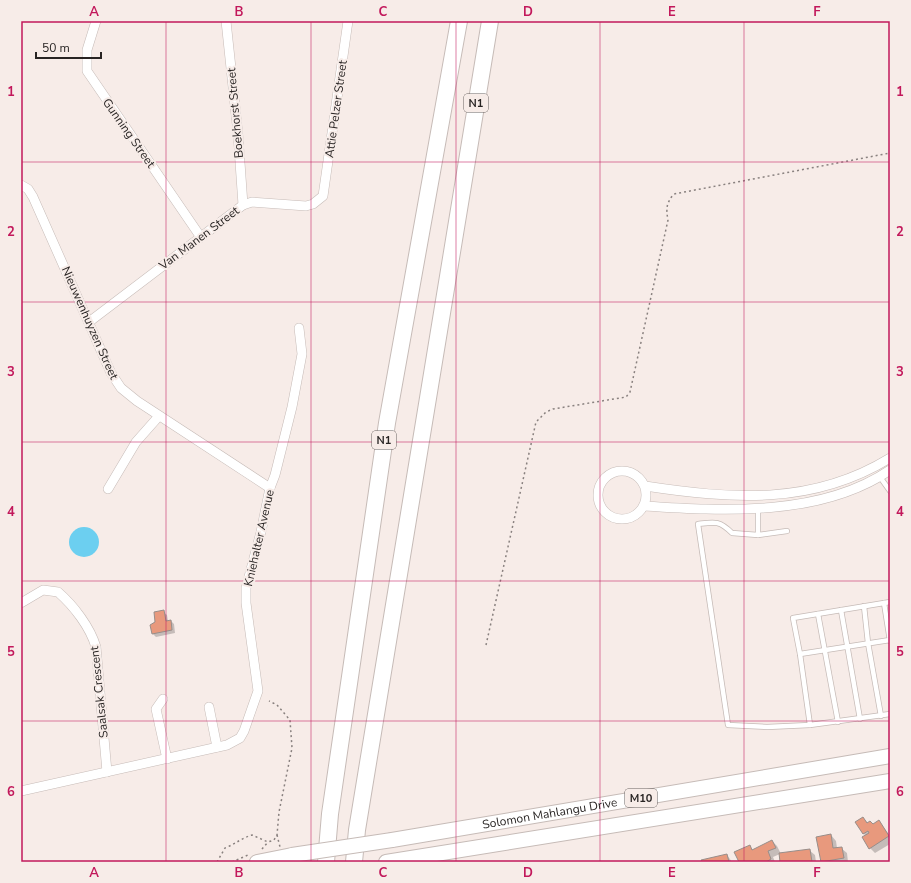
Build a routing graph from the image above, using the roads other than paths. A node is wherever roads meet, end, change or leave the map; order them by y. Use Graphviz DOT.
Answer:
graph roads {
  1 [pos="96,21"];
  2 [pos="226,21"];
  3 [pos="348,21"];
  4 [pos="459,21"];
  5 [pos="490,21"];
  6 [pos="497,21"];
  7 [pos="462,184"];
  8 [pos="21,185"];
  9 [pos="323,196"];
  10 [pos="243,205"];
  11 [pos="200,236"];
  12 [pos="89,322"];
  13 [pos="299,328"];
  14 [pos="159,416"];
  15 [pos="890,458"];
  16 [pos="890,470"];
  17 [pos="880,477"];
  18 [pos="644,486"];
  19 [pos="108,488"];
  20 [pos="270,488"];
  21 [pos="890,491"];
  22 [pos="644,506"];
  23 [pos="758,510"];
  24 [pos="788,532"];
  25 [pos="758,535"];
  26 [pos="890,602"];
  27 [pos="21,603"];
  28 [pos="884,603"];
  29 [pos="864,606"];
  30 [pos="841,610"];
  31 [pos="818,614"];
  32 [pos="890,640"];
  33 [pos="868,643"];
  34 [pos="847,647"];
  35 [pos="824,650"];
  36 [pos="800,654"];
  37 [pos="163,699"];
  38 [pos="209,707"];
  39 [pos="890,714"];
  40 [pos="881,716"];
  41 [pos="860,719"];
  42 [pos="838,722"];
  43 [pos="810,725"];
  44 [pos="217,747"];
  45 [pos="890,753"];
  46 [pos="890,756"];
  47 [pos="167,759"];
  48 [pos="836,765"];
  49 [pos="107,772"];
  50 [pos="890,781"];
  51 [pos="21,791"];
  52 [pos="390,861"];
  53 [pos="257,862"];
  54 [pos="326,862"];
  55 [pos="354,862"];
  1 -- 11 [label="street, Gunning Street"];
  2 -- 10 [label="street, Boekhorst Street"];
  3 -- 9 [label="street, Attie Pelzer Street"];
  4 -- 54 [label="highway, N1"];
  5 -- 7 [label="highway, N1"];
  6 -- 7 [label="highway"];
  7 -- 55 [label="highway, N1"];
  8 -- 12 [label="street, Nieuwenhuyzen Street"];
  9 -- 10 [label="street, Van Manen Street"];
  10 -- 11 [label="street, Van Manen Street"];
  11 -- 12 [label="street, Van Manen Street"];
  12 -- 14 [label="street, Nieuwenhuyzen Street"];
  13 -- 20 [label="street, Kniehalter Avenue"];
  14 -- 19 [label="street"];
  14 -- 20 [label="street, Nieuwenhuyzen Street"];
  15 -- 18 [label="street"];
  16 -- 17 [label="street"];
  17 -- 21 [label="lane"];
  17 -- 23 [label="street"];
  18 -- 22 [label="street"];
  18 -- 22 [label="street"];
  20 -- 44 [label="street, Kniehalter Avenue"];
  22 -- 23 [label="street"];
  23 -- 25 [label="lane"];
  24 -- 25 [label="lane"];
  25 -- 43 [label="lane"];
  26 -- 28 [label="lane"];
  27 -- 49 [label="street, Saalsak Crescent"];
  28 -- 29 [label="lane"];
  28 -- 32 [label="lane"];
  29 -- 30 [label="lane"];
  29 -- 33 [label="lane"];
  30 -- 31 [label="lane"];
  30 -- 34 [label="lane"];
  31 -- 35 [label="lane"];
  31 -- 36 [label="lane"];
  32 -- 33 [label="lane"];
  33 -- 34 [label="lane"];
  33 -- 40 [label="lane"];
  34 -- 35 [label="lane"];
  34 -- 41 [label="lane"];
  35 -- 36 [label="lane"];
  35 -- 42 [label="lane"];
  36 -- 43 [label="lane"];
  37 -- 47 [label="street"];
  38 -- 44 [label="street"];
  39 -- 40 [label="lane"];
  40 -- 41 [label="lane"];
  41 -- 42 [label="lane"];
  42 -- 43 [label="lane"];
  44 -- 47 [label="street, Kniehalter Avenue"];
  45 -- 48 [label="main road"];
  46 -- 48 [label="main road, Solomon Mahlangu Drive / M10"];
  47 -- 49 [label="street, Kniehalter Avenue"];
  48 -- 53 [label="main road, Solomon Mahlangu Drive / M10, bridge"];
  49 -- 51 [label="street, Kniehalter Avenue"];
  50 -- 52 [label="main road, Solomon Mahlangu Drive / M10"];
}
